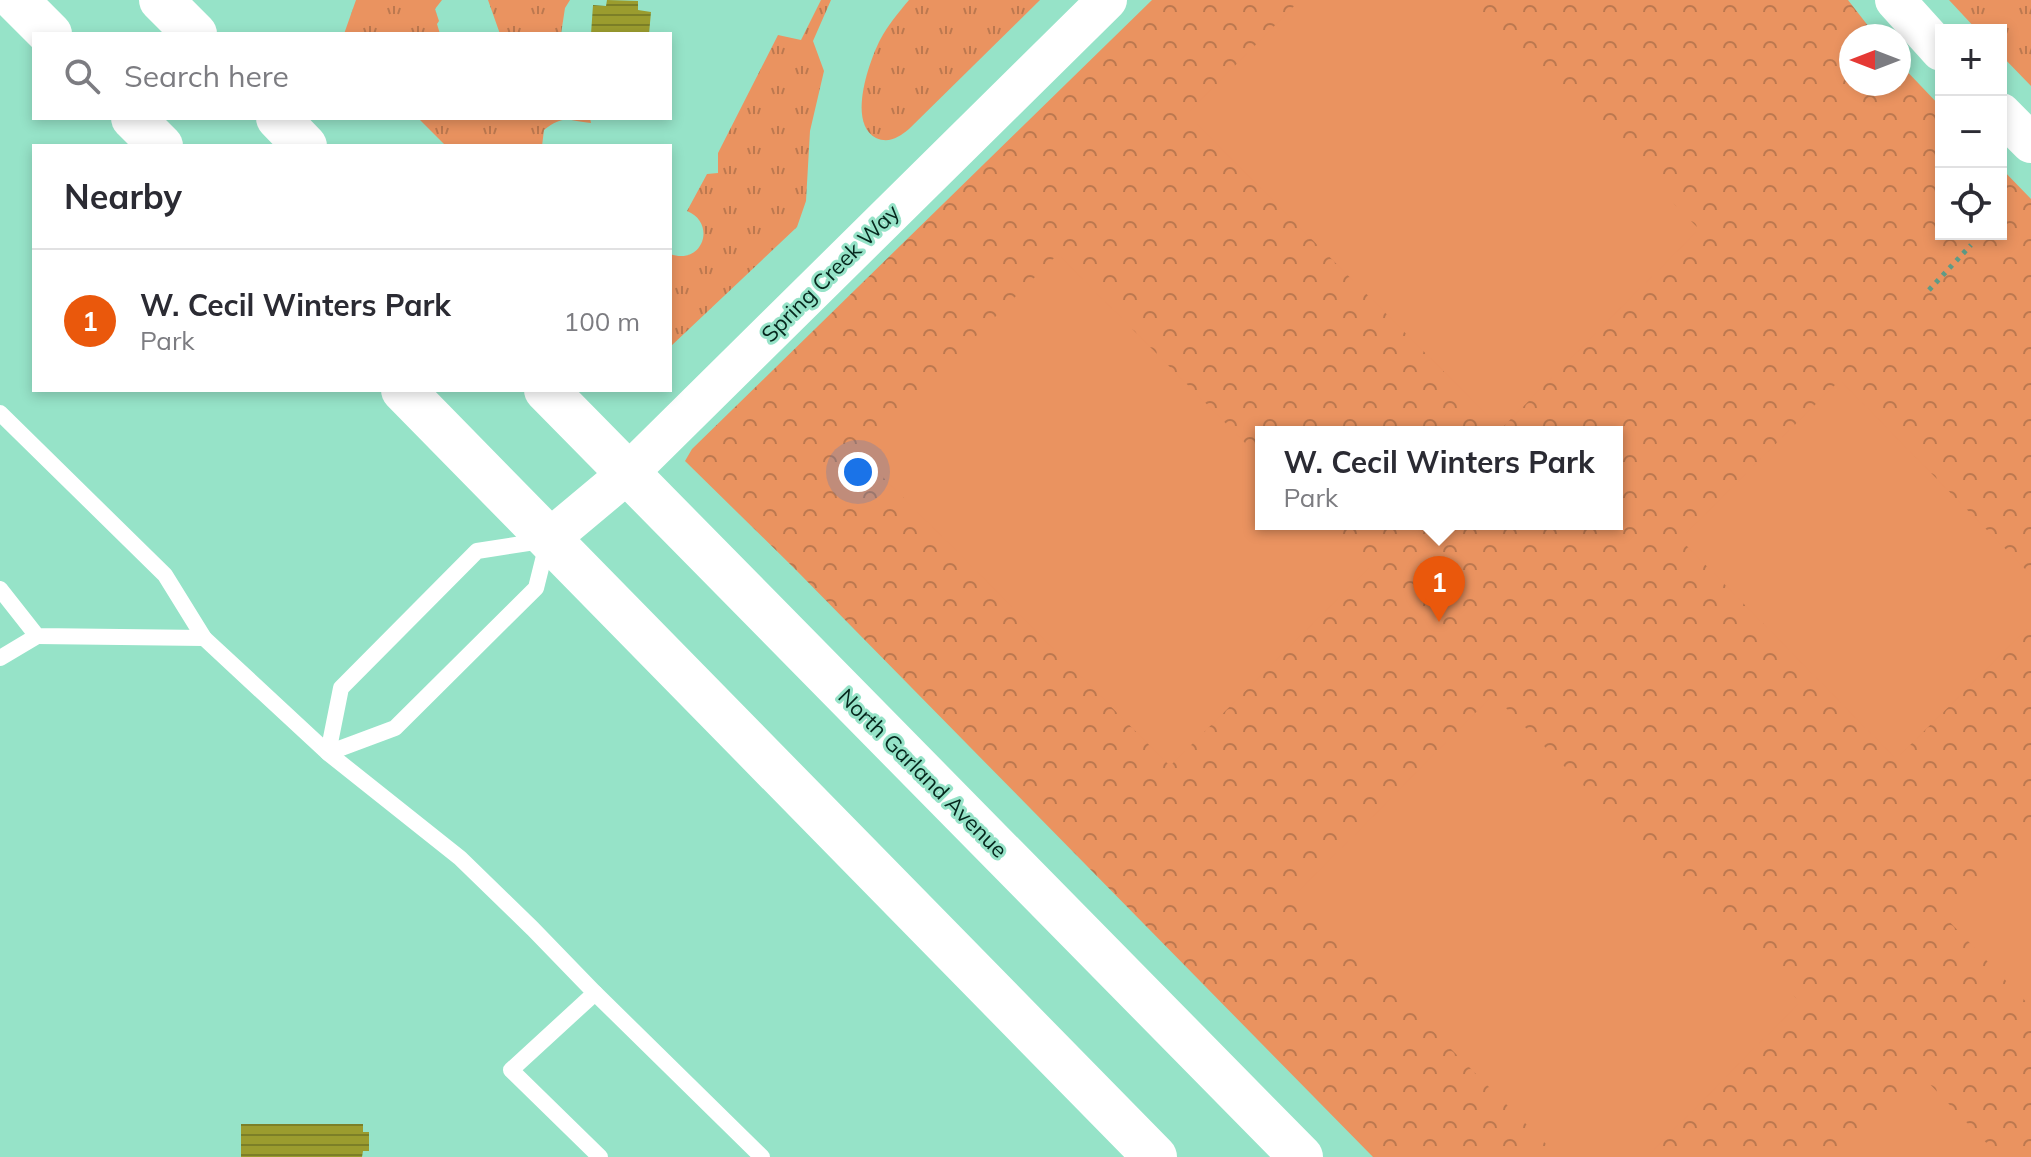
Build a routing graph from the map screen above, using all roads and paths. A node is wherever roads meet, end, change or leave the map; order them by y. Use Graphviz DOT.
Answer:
graph roads {
  1 [pos="16,0"];
  2 [pos="161,0"];
  3 [pos="1107,0"];
  4 [pos="1895,0"];
  5 [pos="48,32"];
  6 [pos="193,32"];
  7 [pos="1935,44"];
  8 [pos="2007,119"];
  9 [pos="135,120"];
  10 [pos="280,120"];
  11 [pos="2031,143"];
  12 [pos="159,144"];
  13 [pos="303,144"];
  14 [pos="1971,245"];
  15 [pos="1929,290"];
  16 [pos="405,392"];
  17 [pos="548,392"];
  18 [pos="0,413"];
  19 [pos="628,473"];
  20 [pos="548,540"];
  21 [pos="0,589"];
  22 [pos="37,636"];
  23 [pos="204,638"];
  24 [pos="0,658"];
  25 [pos="328,753"];
  26 [pos="595,993"];
  27 [pos="593,1155"];
  28 [pos="762,1157"];
  29 [pos="1155,1157"];
  30 [pos="1301,1157"];
  1 -- 5 [label="main road"];
  2 -- 6 [label="main road"];
  3 -- 19 [label="street, Spring Creek Way"];
  4 -- 7 [label="street"];
  8 -- 11 [label="street"];
  9 -- 12 [label="main road"];
  10 -- 13 [label="main road"];
  14 -- 15 [label="path"];
  16 -- 20 [label="main road"];
  17 -- 19 [label="main road, North Garland Avenue"];
  18 -- 23 [label="lane"];
  19 -- 20 [label="street, Spring Creek Way"];
  19 -- 30 [label="main road, North Garland Avenue"];
  20 -- 25 [label="lane"];
  20 -- 25 [label="lane"];
  20 -- 29 [label="main road"];
  21 -- 22 [label="lane"];
  22 -- 23 [label="lane"];
  22 -- 24 [label="lane"];
  23 -- 25 [label="lane"];
  25 -- 26 [label="lane"];
  26 -- 27 [label="lane"];
  26 -- 28 [label="lane"];
}
